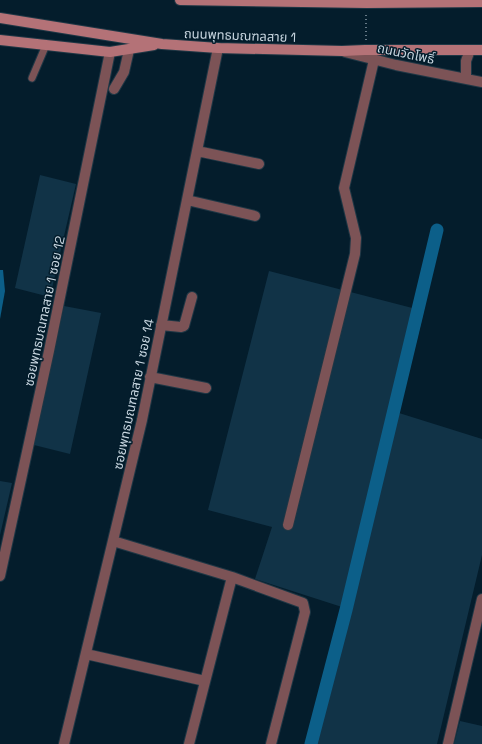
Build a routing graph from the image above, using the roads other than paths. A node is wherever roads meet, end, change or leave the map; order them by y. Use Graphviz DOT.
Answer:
graph roads {
  1 [pos="180,0"];
  2 [pos="208,0"];
  3 [pos="302,1"];
  4 [pos="393,2"];
  5 [pos="482,2"];
  6 [pos="0,18"];
  7 [pos="0,40"];
  8 [pos="162,44"];
  9 [pos="46,45"];
  10 [pos="218,48"];
  11 [pos="129,50"];
  12 [pos="470,50"];
  13 [pos="482,50"];
  14 [pos="342,51"];
  15 [pos="110,52"];
  16 [pos="374,60"];
  17 [pos="32,78"];
  18 [pos="466,79"];
  19 [pos="482,82"];
  20 [pos="114,88"];
  21 [pos="197,151"];
  22 [pos="259,164"];
  23 [pos="187,200"];
  24 [pos="255,216"];
  25 [pos="192,297"];
  26 [pos="161,325"];
  27 [pos="150,377"];
  28 [pos="206,388"];
  29 [pos="288,525"];
  30 [pos="113,541"];
  31 [pos="0,576"];
  32 [pos="232,577"];
  33 [pos="482,599"];
  34 [pos="86,654"];
  35 [pos="205,681"];
  36 [pos="64,744"];
  37 [pos="189,744"];
  38 [pos="271,744"];
  39 [pos="448,744"];
  1 -- 2 [label="main road"];
  2 -- 3 [label="main road"];
  3 -- 4 [label="main road"];
  4 -- 5 [label="main road"];
  6 -- 8 [label="main road, ถนนพุทธมณฑลสาย 1"];
  7 -- 9 [label="main road"];
  8 -- 10 [label="main road, ถนนพุทธมณฑลสาย 1"];
  8 -- 11 [label="main road"];
  9 -- 15 [label="main road"];
  9 -- 17 [label="lane"];
  10 -- 14 [label="main road, ถนนพุทธมณฑลสาย 1"];
  10 -- 21 [label="street, ซอยพุทธมณฑลสาย 1 ซอย 14"];
  11 -- 15 [label="main road"];
  11 -- 20 [label="street"];
  12 -- 13 [label="main road, ถนนพุทธมณฑลสาย 1"];
  12 -- 14 [label="main road, ถนนพุทธมณฑลสาย 1"];
  12 -- 18 [label="street"];
  14 -- 16 [label="street, ถนนวัดโพธิ์"];
  15 -- 31 [label="street, ซอยพุทธมณฑลสาย 1 ซอย 12"];
  16 -- 18 [label="street, ถนนวัดโพธิ์"];
  16 -- 29 [label="street"];
  18 -- 19 [label="street, ถนนวัดโพธิ์"];
  21 -- 22 [label="street"];
  21 -- 23 [label="street, ซอยพุทธมณฑลสาย 1 ซอย 14"];
  23 -- 24 [label="street"];
  23 -- 26 [label="street, ซอยพุทธมณฑลสาย 1 ซอย 14"];
  25 -- 26 [label="street"];
  26 -- 27 [label="street, ซอยพุทธมณฑลสาย 1 ซอย 14"];
  27 -- 28 [label="street"];
  27 -- 30 [label="street, ซอยพุทธมณฑลสาย 1 ซอย 14"];
  30 -- 32 [label="street"];
  30 -- 34 [label="street, ซอยพุทธมณฑลสาย 1 ซอย 14"];
  32 -- 35 [label="street"];
  32 -- 38 [label="street"];
  33 -- 39 [label="street"];
  34 -- 35 [label="street"];
  34 -- 36 [label="street, ซอยพุทธมณฑลสาย 1 ซอย 14"];
  35 -- 37 [label="street"];
}
